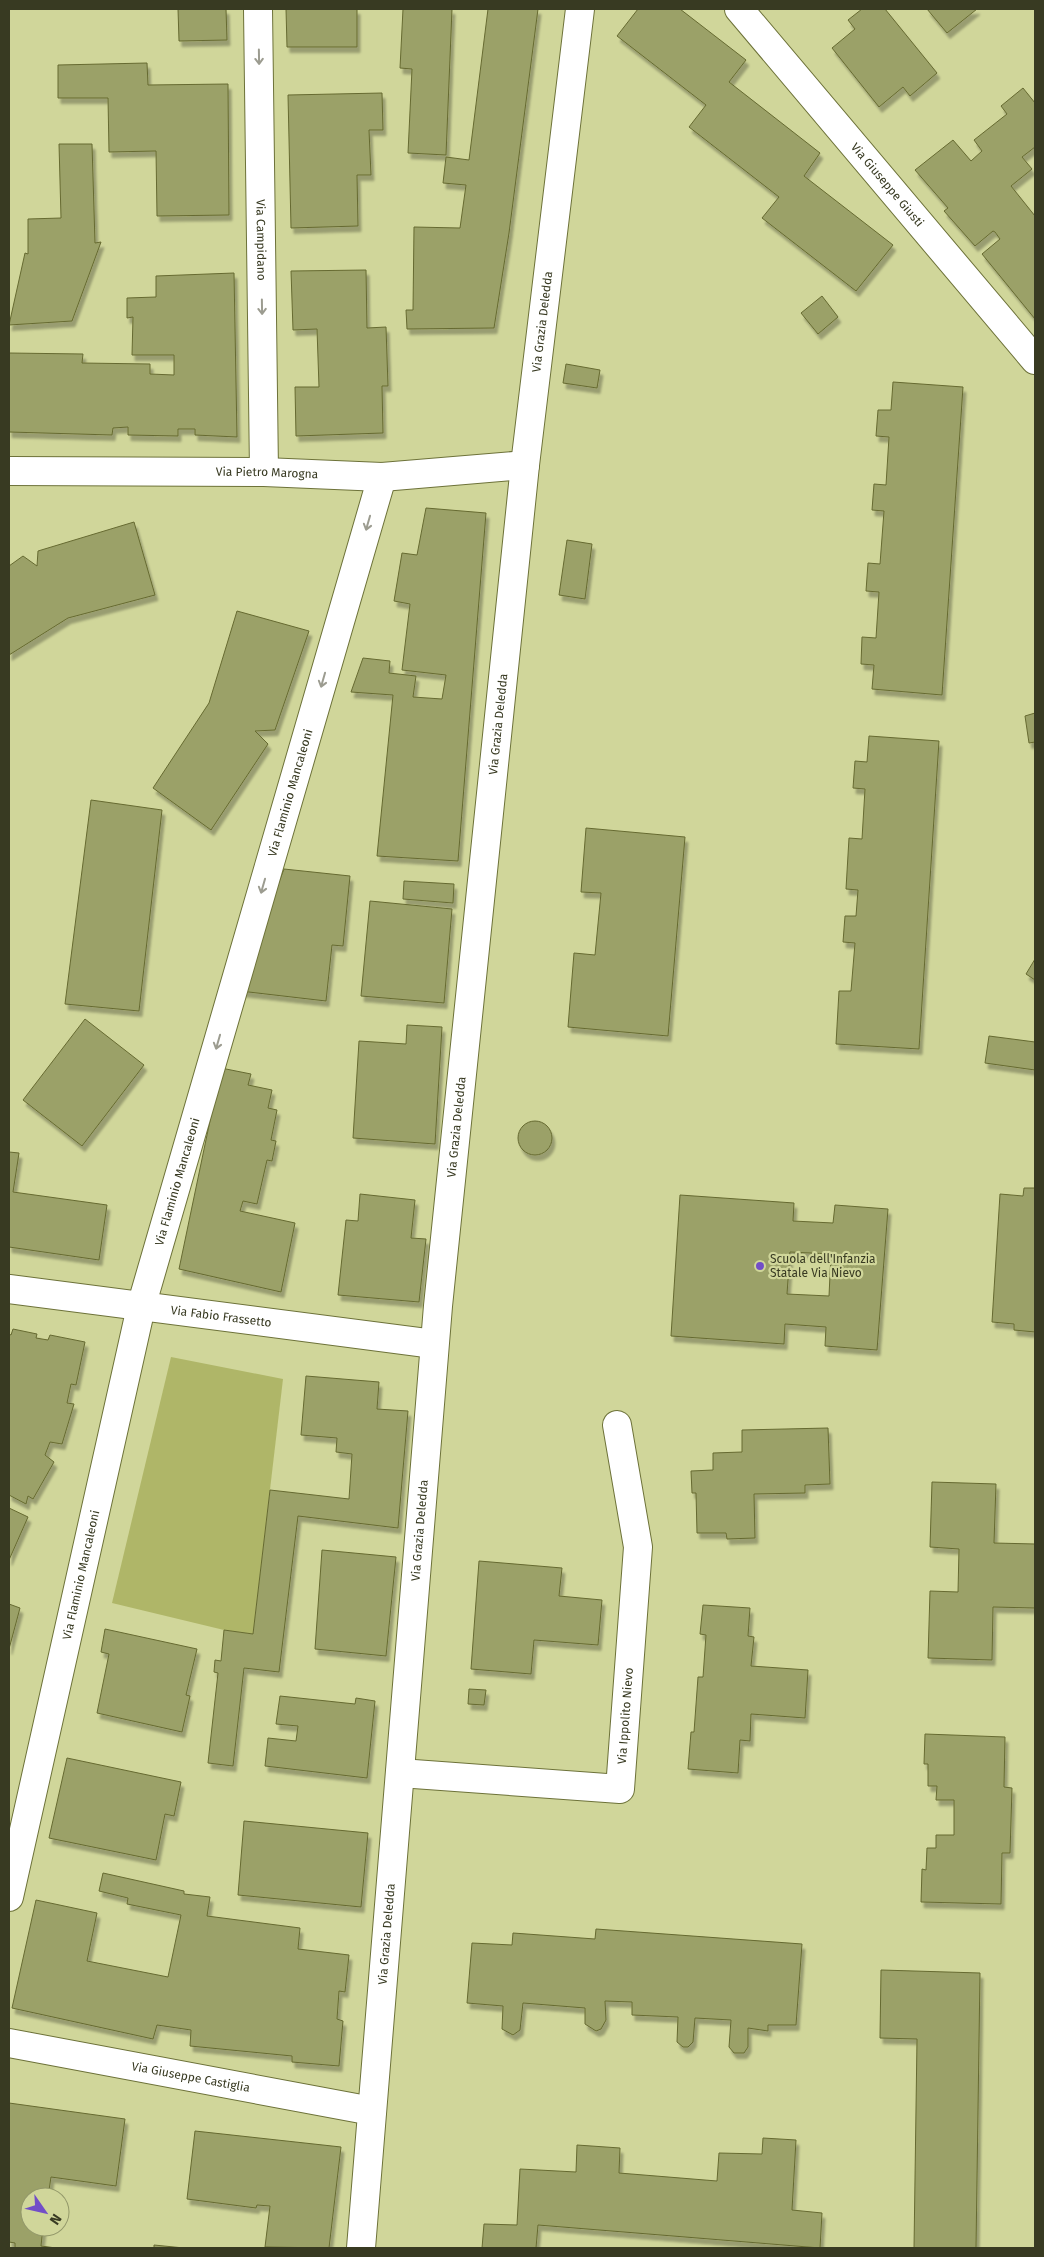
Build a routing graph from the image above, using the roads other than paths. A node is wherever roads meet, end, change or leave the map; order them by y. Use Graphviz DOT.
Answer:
graph roads {
  1 [pos="258,9"];
  2 [pos="580,9"];
  3 [pos="739,9"];
  4 [pos="1035,360"];
  5 [pos="525,465"];
  6 [pos="9,471"];
  7 [pos="264,472"];
  8 [pos="382,477"];
  9 [pos="9,1289"];
  10 [pos="141,1307"];
  11 [pos="434,1344"];
  12 [pos="616,1425"];
  13 [pos="400,1774"];
  14 [pos="9,1897"];
  15 [pos="9,2042"];
  16 [pos="372,2111"];
  17 [pos="361,2248"];
  1 -- 7 [label="street, Via Campidano, one-way"];
  2 -- 5 [label="street, Via Grazia Deledda"];
  3 -- 4 [label="street, Via Giuseppe Giusti"];
  5 -- 8 [label="street, Via Pietro Marogna"];
  5 -- 11 [label="street, Via Grazia Deledda"];
  6 -- 7 [label="street, Via Pietro Marogna"];
  7 -- 8 [label="street, Via Pietro Marogna"];
  8 -- 10 [label="street, Via Flaminio Mancaleoni, one-way"];
  9 -- 10 [label="street, Via Fabio Frassetto"];
  10 -- 11 [label="street, Via Fabio Frassetto"];
  10 -- 14 [label="street, Via Flaminio Mancaleoni"];
  11 -- 13 [label="street, Via Grazia Deledda"];
  12 -- 13 [label="street, Via Ippolito Nievo"];
  13 -- 16 [label="street, Via Grazia Deledda"];
  15 -- 16 [label="street, Via Giuseppe Castiglia"];
  16 -- 17 [label="street, Via Grazia Deledda"];
}
